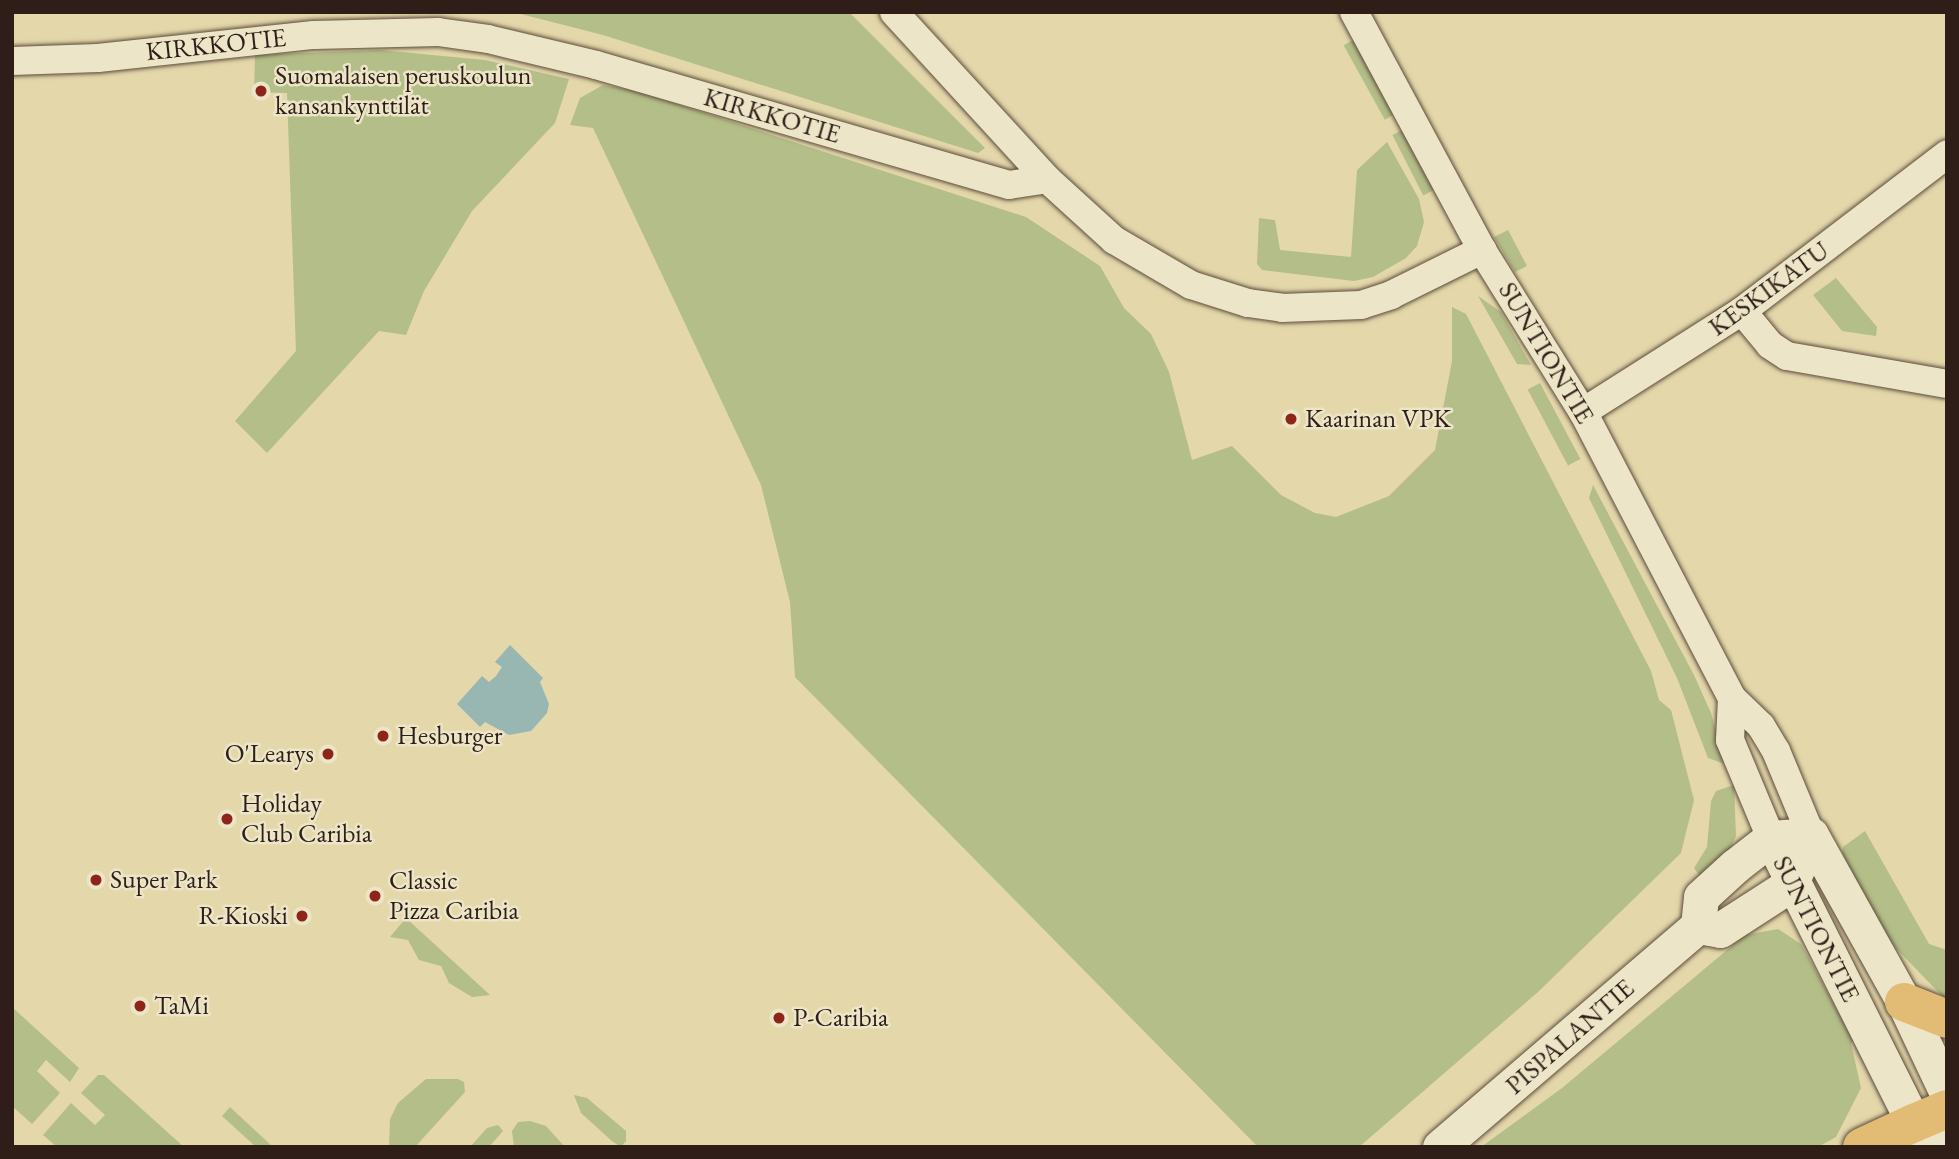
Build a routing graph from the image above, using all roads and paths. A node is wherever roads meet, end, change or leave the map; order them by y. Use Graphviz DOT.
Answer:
graph roads {
  1 [pos="894,12"];
  2 [pos="1354,12"];
  3 [pos="12,61"];
  4 [pos="1947,154"];
  5 [pos="1047,179"];
  6 [pos="1482,250"];
  7 [pos="1742,311"];
  8 [pos="1947,384"];
  9 [pos="1583,412"];
  10 [pos="1732,698"];
  11 [pos="1811,835"];
  12 [pos="1771,838"];
  13 [pos="1791,884"];
  14 [pos="1698,926"];
  15 [pos="1904,1002"];
  16 [pos="1947,1019"];
  17 [pos="1947,1093"];
  18 [pos="1933,1126"];
  19 [pos="1440,1147"];
  20 [pos="1862,1147"];
  1 -- 5 [label="street"];
  2 -- 6 [label="street, SUNTIONTIE"];
  3 -- 5 [label="street, KIRKKOTIE"];
  4 -- 7 [label="street, KESKIKATU"];
  5 -- 6 [label="street"];
  6 -- 9 [label="street, SUNTIONTIE"];
  7 -- 8 [label="street"];
  7 -- 9 [label="street, KESKIKATU"];
  9 -- 10 [label="street, SUNTIONTIE"];
  10 -- 11 [label="street, SUNTIONTIE"];
  10 -- 12 [label="street, SUNTIONTIE"];
  11 -- 12 [label="street"];
  11 -- 13 [label="street"];
  11 -- 15 [label="street, SUNTIONTIE"];
  12 -- 13 [label="street, SUNTIONTIE"];
  12 -- 14 [label="street"];
  13 -- 14 [label="street"];
  13 -- 18 [label="street, SUNTIONTIE"];
  14 -- 19 [label="street, PISPALANTIE"];
  15 -- 16 [label="main road"];
  15 -- 17 [label="street, SUNTIONTIE"];
  18 -- 20 [label="main road"];
}
